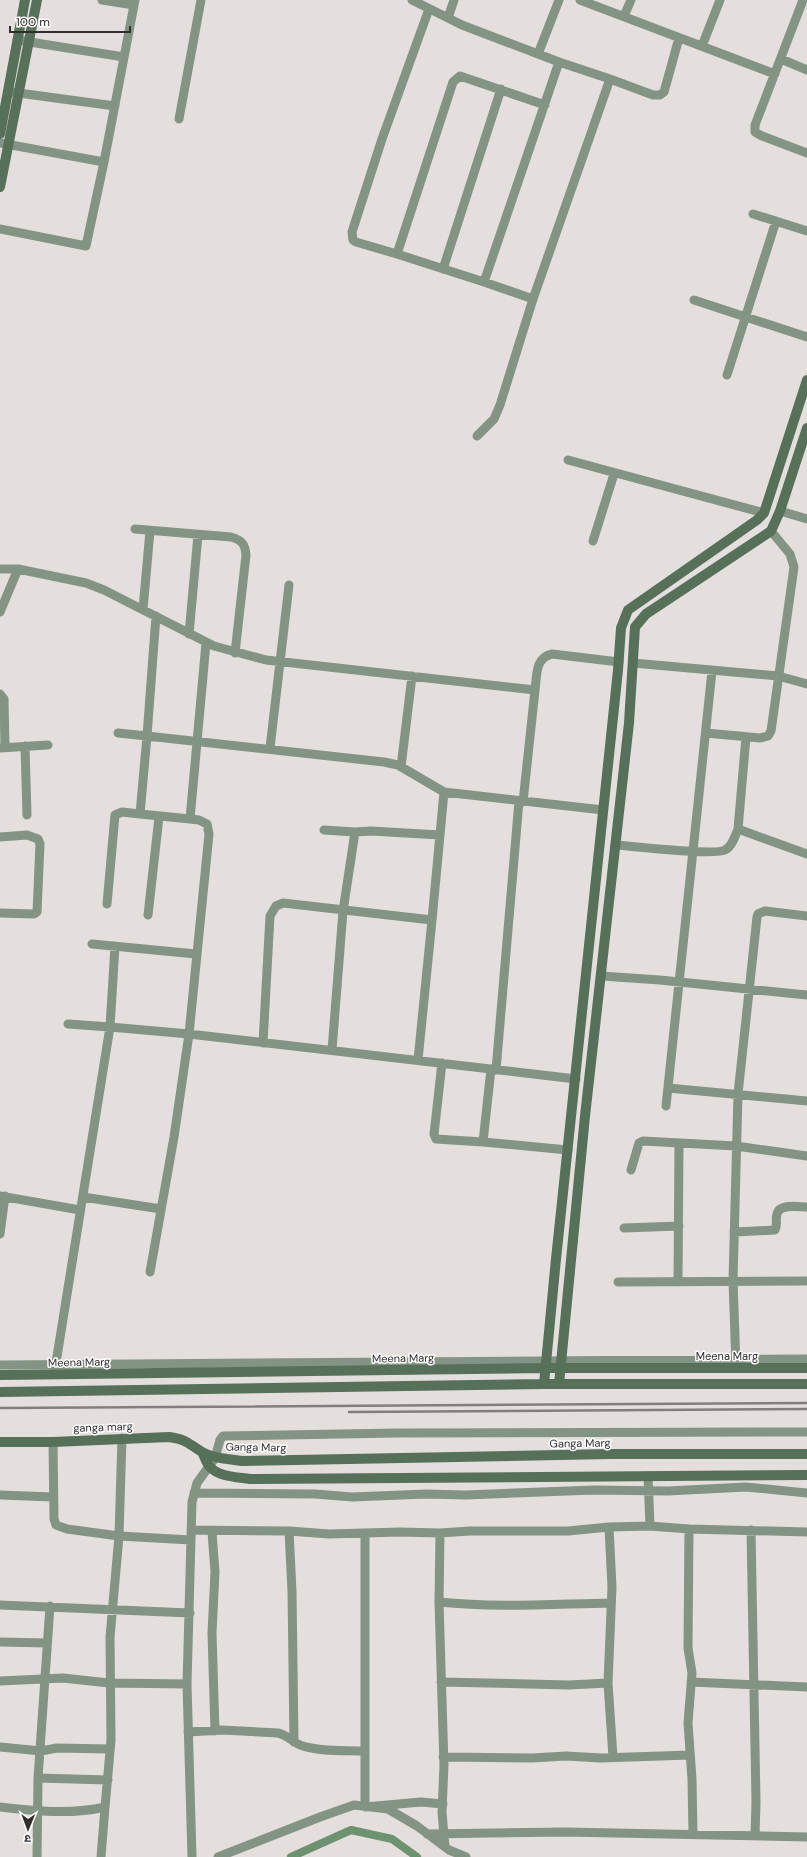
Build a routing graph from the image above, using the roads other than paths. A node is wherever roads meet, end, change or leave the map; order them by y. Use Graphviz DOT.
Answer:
graph roads {
  1 [pos="25,0"];
  2 [pos="37,0"];
  3 [pos="102,0"];
  4 [pos="201,0"];
  5 [pos="412,0"];
  6 [pos="454,0"];
  7 [pos="559,0"];
  8 [pos="580,0"];
  9 [pos="631,0"];
  10 [pos="720,0"];
  11 [pos="803,0"];
  12 [pos="135,3"];
  13 [pos="429,9"];
  14 [pos="624,16"];
  15 [pos="448,18"];
  16 [pos="679,38"];
  17 [pos="17,40"];
  18 [pos="28,42"];
  19 [pos="702,46"];
  20 [pos="538,54"];
  21 [pos="124,57"];
  22 [pos="781,59"];
  23 [pos="559,62"];
  24 [pos="807,70"];
  25 [pos="776,74"];
  26 [pos="610,79"];
  27 [pos="500,89"];
  28 [pos="8,91"];
  29 [pos="19,93"];
  30 [pos="545,105"];
  31 [pos="115,106"];
  32 [pos="179,119"];
  33 [pos="0,134"];
  34 [pos="4,144"];
  35 [pos="807,152"];
  36 [pos="104,162"];
  37 [pos="0,187"];
  38 [pos="753,214"];
  39 [pos="776,221"];
  40 [pos="0,229"];
  41 [pos="807,231"];
  42 [pos="396,254"];
  43 [pos="443,269"];
  44 [pos="484,282"];
  45 [pos="533,299"];
  46 [pos="694,300"];
  47 [pos="746,316"];
  48 [pos="807,337"];
  49 [pos="727,375"];
  50 [pos="807,380"];
  51 [pos="807,428"];
  52 [pos="477,436"];
  53 [pos="568,460"];
  54 [pos="614,474"];
  55 [pos="780,511"];
  56 [pos="764,513"];
  57 [pos="807,519"];
  58 [pos="135,529"];
  59 [pos="771,530"];
  60 [pos="150,531"];
  61 [pos="198,535"];
  62 [pos="593,542"];
  63 [pos="0,569"];
  64 [pos="18,569"];
  65 [pos="289,585"];
  66 [pos="142,609"];
  67 [pos="0,612"];
  68 [pos="156,616"];
  69 [pos="189,634"];
  70 [pos="206,643"];
  71 [pos="235,653"];
  72 [pos="280,662"];
  73 [pos="619,662"];
  74 [pos="633,663"];
  75 [pos="712,671"];
  76 [pos="412,676"];
  77 [pos="778,676"];
  78 [pos="807,684"];
  79 [pos="535,690"];
  80 [pos="0,694"];
  81 [pos="118,733"];
  82 [pos="706,733"];
  83 [pos="147,736"];
  84 [pos="746,737"];
  85 [pos="198,741"];
  86 [pos="48,745"];
  87 [pos="25,746"];
  88 [pos="2,748"];
  89 [pos="270,748"];
  90 [pos="401,767"];
  91 [pos="444,792"];
  92 [pos="521,802"];
  93 [pos="603,810"];
  94 [pos="140,814"];
  95 [pos="28,815"];
  96 [pos="159,817"];
  97 [pos="190,818"];
  98 [pos="738,829"];
  99 [pos="324,830"];
  100 [pos="355,832"];
  101 [pos="440,835"];
  102 [pos="0,837"];
  103 [pos="615,845"];
  104 [pos="693,851"];
  105 [pos="807,854"];
  106 [pos="107,904"];
  107 [pos="343,911"];
  108 [pos="0,913"];
  109 [pos="148,915"];
  110 [pos="807,916"];
  111 [pos="432,920"];
  112 [pos="92,944"];
  113 [pos="115,946"];
  114 [pos="196,954"];
  115 [pos="601,976"];
  116 [pos="678,982"];
  117 [pos="750,989"];
  118 [pos="807,995"];
  119 [pos="68,1024"];
  120 [pos="110,1026"];
  121 [pos="189,1034"];
  122 [pos="263,1042"];
  123 [pos="332,1050"];
  124 [pos="418,1060"];
  125 [pos="442,1063"];
  126 [pos="494,1069"];
  127 [pos="576,1079"];
  128 [pos="668,1088"];
  129 [pos="738,1094"];
  130 [pos="807,1101"];
  131 [pos="666,1106"];
  132 [pos="483,1142"];
  133 [pos="679,1144"];
  134 [pos="736,1146"];
  135 [pos="568,1150"];
  136 [pos="807,1156"];
  137 [pos="631,1170"];
  138 [pos="2,1196"];
  139 [pos="83,1197"];
  140 [pos="807,1207"];
  141 [pos="161,1209"];
  142 [pos="80,1210"];
  143 [pos="679,1226"];
  144 [pos="624,1228"];
  145 [pos="734,1232"];
  146 [pos="0,1234"];
  147 [pos="150,1272"];
  148 [pos="733,1281"];
  149 [pos="807,1281"];
  150 [pos="618,1282"];
  151 [pos="678,1282"];
  152 [pos="807,1359"];
  153 [pos="735,1364"];
  154 [pos="0,1365"];
  155 [pos="545,1365"];
  156 [pos="559,1365"];
  157 [pos="807,1368"];
  158 [pos="55,1369"];
  159 [pos="0,1375"];
  160 [pos="736,1383"];
  161 [pos="544,1384"];
  162 [pos="559,1384"];
  163 [pos="807,1384"];
  164 [pos="55,1391"];
  165 [pos="0,1392"];
  166 [pos="807,1432"];
  167 [pos="122,1438"];
  168 [pos="0,1442"];
  169 [pos="53,1442"];
  170 [pos="202,1452"];
  171 [pos="807,1454"];
  172 [pos="215,1458"];
  173 [pos="210,1467"];
  174 [pos="807,1475"];
  175 [pos="648,1476"];
  176 [pos="648,1491"];
  177 [pos="194,1493"];
  178 [pos="807,1493"];
  179 [pos="0,1495"];
  180 [pos="53,1497"];
  181 [pos="650,1526"];
  182 [pos="610,1527"];
  183 [pos="689,1529"];
  184 [pos="192,1530"];
  185 [pos="751,1530"];
  186 [pos="288,1531"];
  187 [pos="212,1532"];
  188 [pos="807,1532"];
  189 [pos="440,1533"];
  190 [pos="365,1534"];
  191 [pos="119,1536"];
  192 [pos="191,1540"];
  193 [pos="439,1602"];
  194 [pos="611,1603"];
  195 [pos="0,1605"];
  196 [pos="50,1606"];
  197 [pos="113,1610"];
  198 [pos="190,1613"];
  199 [pos="0,1642"];
  200 [pos="48,1643"];
  201 [pos="45,1679"];
  202 [pos="0,1681"];
  203 [pos="441,1682"];
  204 [pos="691,1682"];
  205 [pos="109,1683"];
  206 [pos="608,1683"];
  207 [pos="187,1684"];
  208 [pos="753,1685"];
  209 [pos="807,1687"];
  210 [pos="215,1730"];
  211 [pos="188,1732"];
  212 [pos="294,1742"];
  213 [pos="0,1747"];
  214 [pos="110,1749"];
  215 [pos="41,1751"];
  216 [pos="365,1751"];
  217 [pos="690,1755"];
  218 [pos="443,1757"];
  219 [pos="613,1757"];
  220 [pos="38,1778"];
  221 [pos="108,1780"];
  222 [pos="443,1804"];
  223 [pos="0,1807"];
  224 [pos="105,1807"];
  225 [pos="365,1807"];
  226 [pos="38,1811"];
  227 [pos="444,1832"];
  228 [pos="427,1834"];
  229 [pos="693,1834"];
  230 [pos="755,1836"];
  231 [pos="807,1837"];
  232 [pos="445,1847"];
  233 [pos="37,1857"];
  234 [pos="101,1857"];
  235 [pos="192,1857"];
  236 [pos="218,1857"];
  237 [pos="466,1857"];
  1 -- 17 [label="street"];
  2 -- 18 [label="street"];
  3 -- 12 [label="street"];
  4 -- 32 [label="street"];
  5 -- 13 [label="street"];
  6 -- 15 [label="street"];
  7 -- 20 [label="street"];
  8 -- 14 [label="street"];
  9 -- 14 [label="street"];
  10 -- 19 [label="street"];
  11 -- 22 [label="street"];
  12 -- 21 [label="street"];
  13 -- 15 [label="street"];
  13 -- 42 [label="street"];
  14 -- 16 [label="street"];
  15 -- 20 [label="street"];
  16 -- 19 [label="street"];
  16 -- 26 [label="street"];
  17 -- 18 [label="street"];
  17 -- 28 [label="street"];
  18 -- 21 [label="street"];
  18 -- 29 [label="street"];
  19 -- 25 [label="street"];
  20 -- 23 [label="street"];
  21 -- 31 [label="street"];
  22 -- 24 [label="street"];
  22 -- 25 [label="street"];
  23 -- 26 [label="street"];
  23 -- 30 [label="street"];
  25 -- 35 [label="street"];
  26 -- 45 [label="street"];
  27 -- 30 [label="street"];
  27 -- 42 [label="street"];
  27 -- 43 [label="street"];
  28 -- 29 [label="street"];
  28 -- 33 [label="street"];
  29 -- 31 [label="street"];
  29 -- 34 [label="street"];
  30 -- 44 [label="street"];
  31 -- 36 [label="street"];
  34 -- 36 [label="street"];
  34 -- 37 [label="street"];
  36 -- 40 [label="street"];
  38 -- 39 [label="street"];
  39 -- 41 [label="street"];
  39 -- 47 [label="street"];
  42 -- 43 [label="street"];
  43 -- 44 [label="street"];
  44 -- 45 [label="street"];
  45 -- 52 [label="street"];
  46 -- 47 [label="street"];
  47 -- 48 [label="street"];
  47 -- 49 [label="street"];
  50 -- 56 [label="street"];
  51 -- 55 [label="street"];
  53 -- 54 [label="street"];
  54 -- 56 [label="street"];
  54 -- 62 [label="street"];
  55 -- 57 [label="street"];
  55 -- 59 [label="street"];
  56 -- 73 [label="street"];
  58 -- 60 [label="street"];
  59 -- 74 [label="street"];
  59 -- 77 [label="street"];
  60 -- 61 [label="street"];
  60 -- 66 [label="street"];
  61 -- 69 [label="street"];
  61 -- 71 [label="street"];
  63 -- 64 [label="street"];
  64 -- 66 [label="street"];
  64 -- 67 [label="street"];
  65 -- 72 [label="street"];
  66 -- 68 [label="street"];
  68 -- 69 [label="street"];
  68 -- 83 [label="street"];
  69 -- 70 [label="street"];
  70 -- 71 [label="street"];
  70 -- 85 [label="street"];
  71 -- 72 [label="street"];
  72 -- 76 [label="street"];
  72 -- 89 [label="street"];
  73 -- 74 [label="street"];
  73 -- 79 [label="street"];
  73 -- 93 [label="street"];
  74 -- 75 [label="street"];
  74 -- 103 [label="street"];
  75 -- 77 [label="street"];
  75 -- 82 [label="street"];
  76 -- 79 [label="street"];
  76 -- 90 [label="street"];
  77 -- 78 [label="street"];
  77 -- 84 [label="street"];
  79 -- 92 [label="street"];
  80 -- 88 [label="street"];
  81 -- 83 [label="street"];
  82 -- 84 [label="street"];
  82 -- 104 [label="street"];
  83 -- 85 [label="street"];
  83 -- 94 [label="street"];
  84 -- 98 [label="street"];
  85 -- 89 [label="street"];
  85 -- 97 [label="street"];
  86 -- 87 [label="street"];
  87 -- 88 [label="street"];
  87 -- 95 [label="street"];
  89 -- 90 [label="street"];
  90 -- 91 [label="street"];
  91 -- 92 [label="street"];
  91 -- 101 [label="street"];
  92 -- 93 [label="street"];
  92 -- 126 [label="street"];
  93 -- 127 [label="street"];
  94 -- 96 [label="street"];
  94 -- 106 [label="street"];
  96 -- 97 [label="street"];
  96 -- 109 [label="street"];
  97 -- 114 [label="street"];
  98 -- 104 [label="street"];
  98 -- 105 [label="street"];
  99 -- 100 [label="street"];
  100 -- 101 [label="street"];
  100 -- 107 [label="street"];
  101 -- 111 [label="street"];
  102 -- 108 [label="street"];
  103 -- 104 [label="street"];
  103 -- 115 [label="street"];
  104 -- 116 [label="street"];
  107 -- 111 [label="street"];
  107 -- 122 [label="street"];
  107 -- 123 [label="street"];
  110 -- 117 [label="street"];
  111 -- 124 [label="street"];
  112 -- 113 [label="street"];
  113 -- 114 [label="street"];
  113 -- 120 [label="street"];
  114 -- 121 [label="street"];
  115 -- 116 [label="street"];
  115 -- 156 [label="street"];
  116 -- 117 [label="street"];
  116 -- 128 [label="street"];
  117 -- 118 [label="street"];
  117 -- 129 [label="street"];
  119 -- 120 [label="street"];
  120 -- 121 [label="street"];
  120 -- 139 [label="street"];
  121 -- 122 [label="street"];
  121 -- 141 [label="street"];
  122 -- 123 [label="street"];
  123 -- 124 [label="street"];
  124 -- 125 [label="street"];
  125 -- 126 [label="street"];
  125 -- 132 [label="street"];
  126 -- 127 [label="street"];
  126 -- 132 [label="street"];
  127 -- 135 [label="street"];
  128 -- 129 [label="street"];
  128 -- 131 [label="street"];
  129 -- 130 [label="street"];
  129 -- 134 [label="street"];
  132 -- 135 [label="street"];
  133 -- 134 [label="street"];
  133 -- 137 [label="street"];
  133 -- 143 [label="street"];
  134 -- 136 [label="street"];
  134 -- 145 [label="street"];
  135 -- 155 [label="street"];
  138 -- 142 [label="street"];
  138 -- 146 [label="street"];
  139 -- 141 [label="street"];
  139 -- 142 [label="street"];
  140 -- 145 [label="street"];
  141 -- 147 [label="street"];
  142 -- 158 [label="street"];
  143 -- 144 [label="street"];
  143 -- 151 [label="street"];
  145 -- 148 [label="street"];
  148 -- 149 [label="street"];
  148 -- 151 [label="street"];
  148 -- 153 [label="street"];
  150 -- 151 [label="street"];
  152 -- 153 [label="street"];
  153 -- 156 [label="street, Meena Marg"];
  153 -- 157 [label="street, Meena Marg"];
  153 -- 160 [label="street"];
  154 -- 158 [label="street"];
  155 -- 156 [label="street, Meena Marg"];
  155 -- 158 [label="street, Meena Marg"];
  155 -- 161 [label="street"];
  156 -- 162 [label="street"];
  158 -- 159 [label="street, Meena Marg"];
  158 -- 164 [label="street"];
  160 -- 162 [label="street"];
  160 -- 163 [label="street"];
  161 -- 162 [label="street"];
  161 -- 164 [label="street"];
  164 -- 165 [label="street"];
  166 -- 172 [label="street"];
  167 -- 169 [label="street, ganga marg"];
  167 -- 170 [label="street, ganga marg"];
  167 -- 191 [label="street"];
  168 -- 169 [label="street, ganga marg"];
  169 -- 180 [label="street"];
  170 -- 172 [label="street, Ganga Marg"];
  170 -- 173 [label="street"];
  171 -- 172 [label="street, Ganga Marg"];
  172 -- 173 [label="street"];
  173 -- 175 [label="street"];
  173 -- 177 [label="street"];
  174 -- 175 [label="street"];
  175 -- 176 [label="street"];
  176 -- 177 [label="street"];
  176 -- 178 [label="street"];
  176 -- 181 [label="street"];
  177 -- 184 [label="street"];
  179 -- 180 [label="street"];
  180 -- 191 [label="street"];
  181 -- 182 [label="street"];
  181 -- 183 [label="street"];
  182 -- 189 [label="street"];
  182 -- 194 [label="street"];
  183 -- 185 [label="street"];
  183 -- 204 [label="street"];
  184 -- 187 [label="street"];
  184 -- 192 [label="street"];
  185 -- 188 [label="street"];
  185 -- 208 [label="street"];
  186 -- 187 [label="street"];
  186 -- 190 [label="street"];
  186 -- 212 [label="street"];
  187 -- 210 [label="street"];
  189 -- 190 [label="street"];
  189 -- 193 [label="street"];
  190 -- 216 [label="street"];
  191 -- 192 [label="street"];
  191 -- 197 [label="street"];
  192 -- 198 [label="street"];
  193 -- 194 [label="street"];
  193 -- 203 [label="street"];
  194 -- 206 [label="street"];
  195 -- 196 [label="street"];
  196 -- 197 [label="street"];
  196 -- 200 [label="street"];
  197 -- 198 [label="street"];
  197 -- 205 [label="street"];
  198 -- 207 [label="street"];
  199 -- 200 [label="street"];
  200 -- 201 [label="street"];
  201 -- 202 [label="street"];
  201 -- 205 [label="street"];
  201 -- 215 [label="street"];
  203 -- 206 [label="street"];
  203 -- 218 [label="street"];
  204 -- 208 [label="street"];
  204 -- 217 [label="street"];
  205 -- 207 [label="street"];
  205 -- 214 [label="street"];
  206 -- 219 [label="street"];
  207 -- 211 [label="street"];
  208 -- 209 [label="street"];
  208 -- 230 [label="street"];
  210 -- 211 [label="street"];
  210 -- 212 [label="street"];
  211 -- 235 [label="street"];
  212 -- 216 [label="street"];
  213 -- 215 [label="street"];
  214 -- 215 [label="street"];
  214 -- 221 [label="street"];
  215 -- 220 [label="street"];
  216 -- 225 [label="street"];
  217 -- 219 [label="street"];
  217 -- 229 [label="street"];
  218 -- 219 [label="street"];
  218 -- 222 [label="street"];
  220 -- 221 [label="street"];
  220 -- 226 [label="street"];
  221 -- 224 [label="street"];
  222 -- 225 [label="street"];
  222 -- 227 [label="street"];
  223 -- 226 [label="street"];
  224 -- 226 [label="street"];
  224 -- 234 [label="street"];
  225 -- 228 [label="street"];
  225 -- 236 [label="street"];
  226 -- 233 [label="street"];
  227 -- 228 [label="street"];
  227 -- 229 [label="street"];
  227 -- 232 [label="street"];
  228 -- 232 [label="street"];
  229 -- 230 [label="street"];
  230 -- 231 [label="street"];
  232 -- 237 [label="street"];
}
